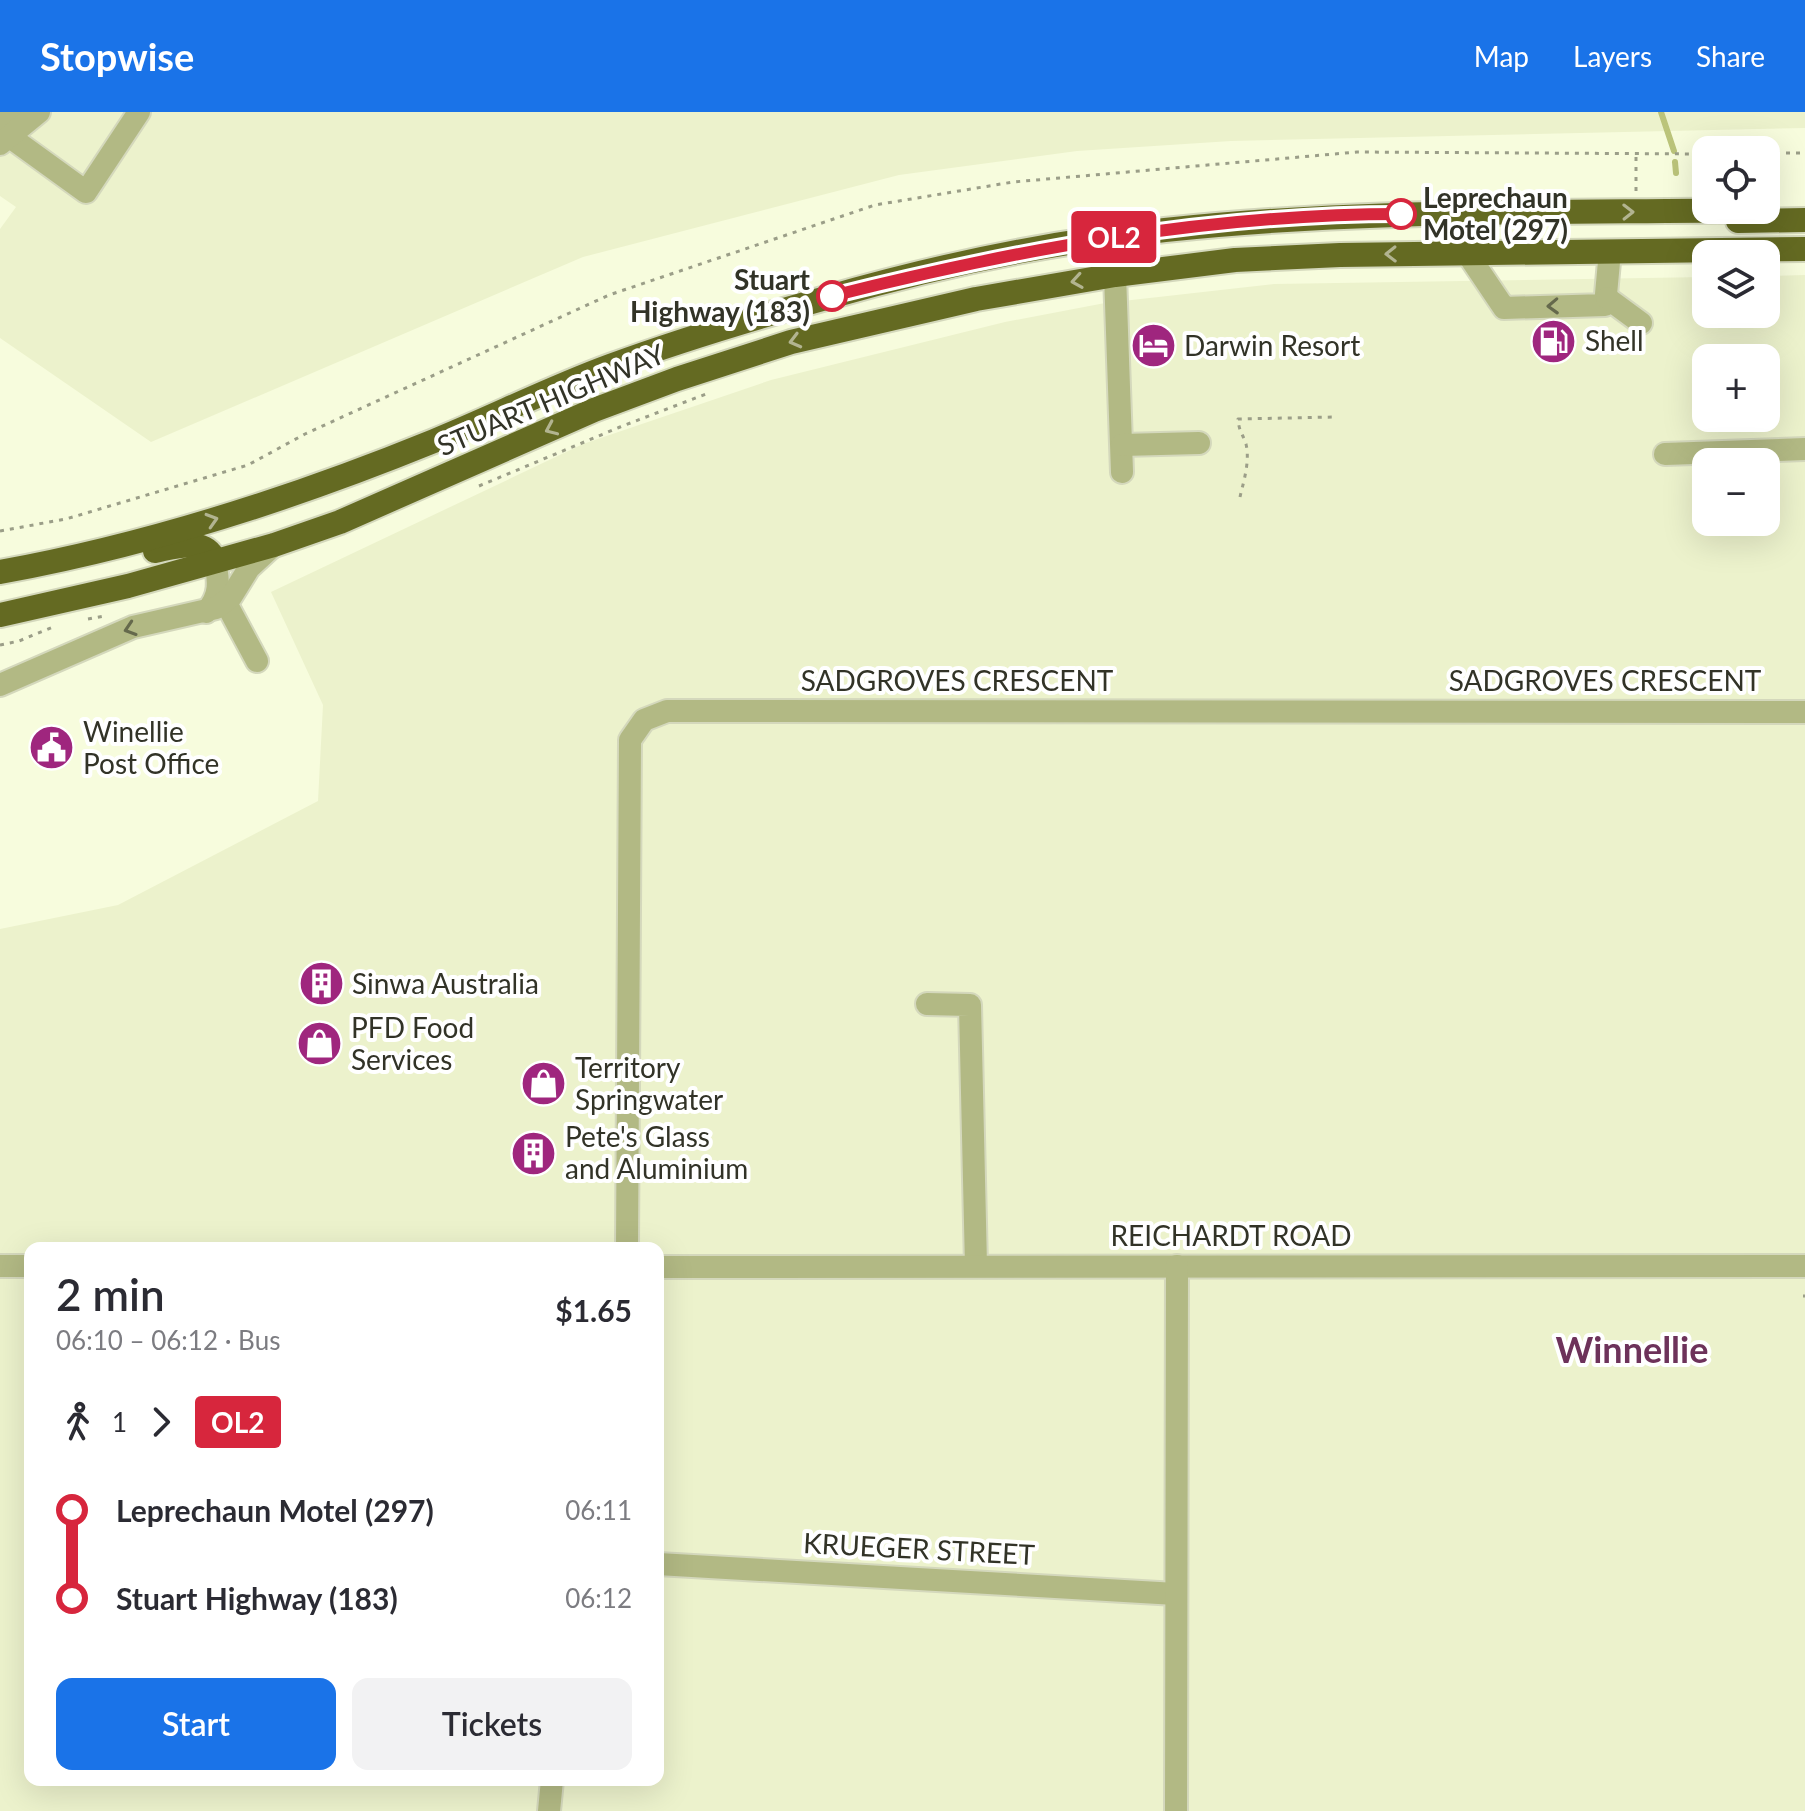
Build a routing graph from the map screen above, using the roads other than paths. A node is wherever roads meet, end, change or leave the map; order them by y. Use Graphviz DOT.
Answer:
graph roads {
  1 [pos="13,112"];
  2 [pos="39,112"];
  3 [pos="139,112"];
  4 [pos="3,134"];
  5 [pos="1805,209"];
  6 [pos="1780,210"];
  7 [pos="1661,211"];
  8 [pos="1692,211"];
  9 [pos="1452,214"];
  10 [pos="1805,220"];
  11 [pos="1805,249"];
  12 [pos="1610,251"];
  13 [pos="1467,253"];
  14 [pos="1115,275"];
  15 [pos="1607,298"];
  16 [pos="1641,323"];
  17 [pos="666,348"];
  18 [pos="677,379"];
  19 [pos="1199,443"];
  20 [pos="1122,445"];
  21 [pos="1805,449"];
  22 [pos="1665,454"];
  23 [pos="1122,472"];
  24 [pos="274,545"];
  25 [pos="215,561"];
  26 [pos="0,574"];
  27 [pos="216,607"];
  28 [pos="0,615"];
  29 [pos="257,661"];
  30 [pos="0,685"];
  31 [pos="1805,712"];
  32 [pos="927,1004"];
  33 [pos="627,1242"];
  34 [pos="0,1266"];
  35 [pos="24,1266"];
  36 [pos="976,1266"];
  37 [pos="1177,1266"];
  38 [pos="1805,1266"];
  39 [pos="664,1267"];
  40 [pos="664,1564"];
  41 [pos="1176,1594"];
  42 [pos="551,1786"];
  43 [pos="549,1811"];
  44 [pos="1176,1811"];
  1 -- 4 [label="street"];
  2 -- 4 [label="street"];
  3 -- 4 [label="street"];
  5 -- 6 [label="highway"];
  7 -- 8 [label="highway, STUART HIGHWAY"];
  9 -- 7 [label="highway, STUART HIGHWAY, one-way"];
  7 -- 10 [label="highway"];
  9 -- 12 [label="highway"];
  9 -- 17 [label="highway, STUART HIGHWAY"];
  11 -- 12 [label="highway, STUART HIGHWAY"];
  12 -- 13 [label="highway, STUART HIGHWAY"];
  12 -- 15 [label="street"];
  13 -- 14 [label="highway, STUART HIGHWAY, one-way"];
  15 -- 13 [label="street, one-way"];
  14 -- 18 [label="highway, STUART HIGHWAY, one-way"];
  14 -- 20 [label="street"];
  15 -- 16 [label="street"];
  17 -- 18 [label="highway"];
  26 -- 17 [label="highway, STUART HIGHWAY, one-way"];
  18 -- 24 [label="highway, STUART HIGHWAY, one-way"];
  19 -- 20 [label="street"];
  20 -- 23 [label="street"];
  21 -- 22 [label="street"];
  24 -- 25 [label="highway, STUART HIGHWAY"];
  24 -- 27 [label="street"];
  25 -- 26 [label="highway"];
  25 -- 27 [label="street"];
  25 -- 28 [label="highway, STUART HIGHWAY"];
  27 -- 29 [label="street"];
  27 -- 30 [label="street, one-way"];
  31 -- 33 [label="street, SADGROVES CRESCENT"];
  32 -- 36 [label="street"];
  34 -- 35 [label="street"];
  36 -- 37 [label="street, REICHARDT ROAD"];
  36 -- 39 [label="street, REICHARDT ROAD"];
  37 -- 38 [label="street, REICHARDT ROAD"];
  37 -- 41 [label="street"];
  40 -- 41 [label="street, KRUEGER STREET"];
  41 -- 44 [label="street"];
  42 -- 43 [label="street"];
}
